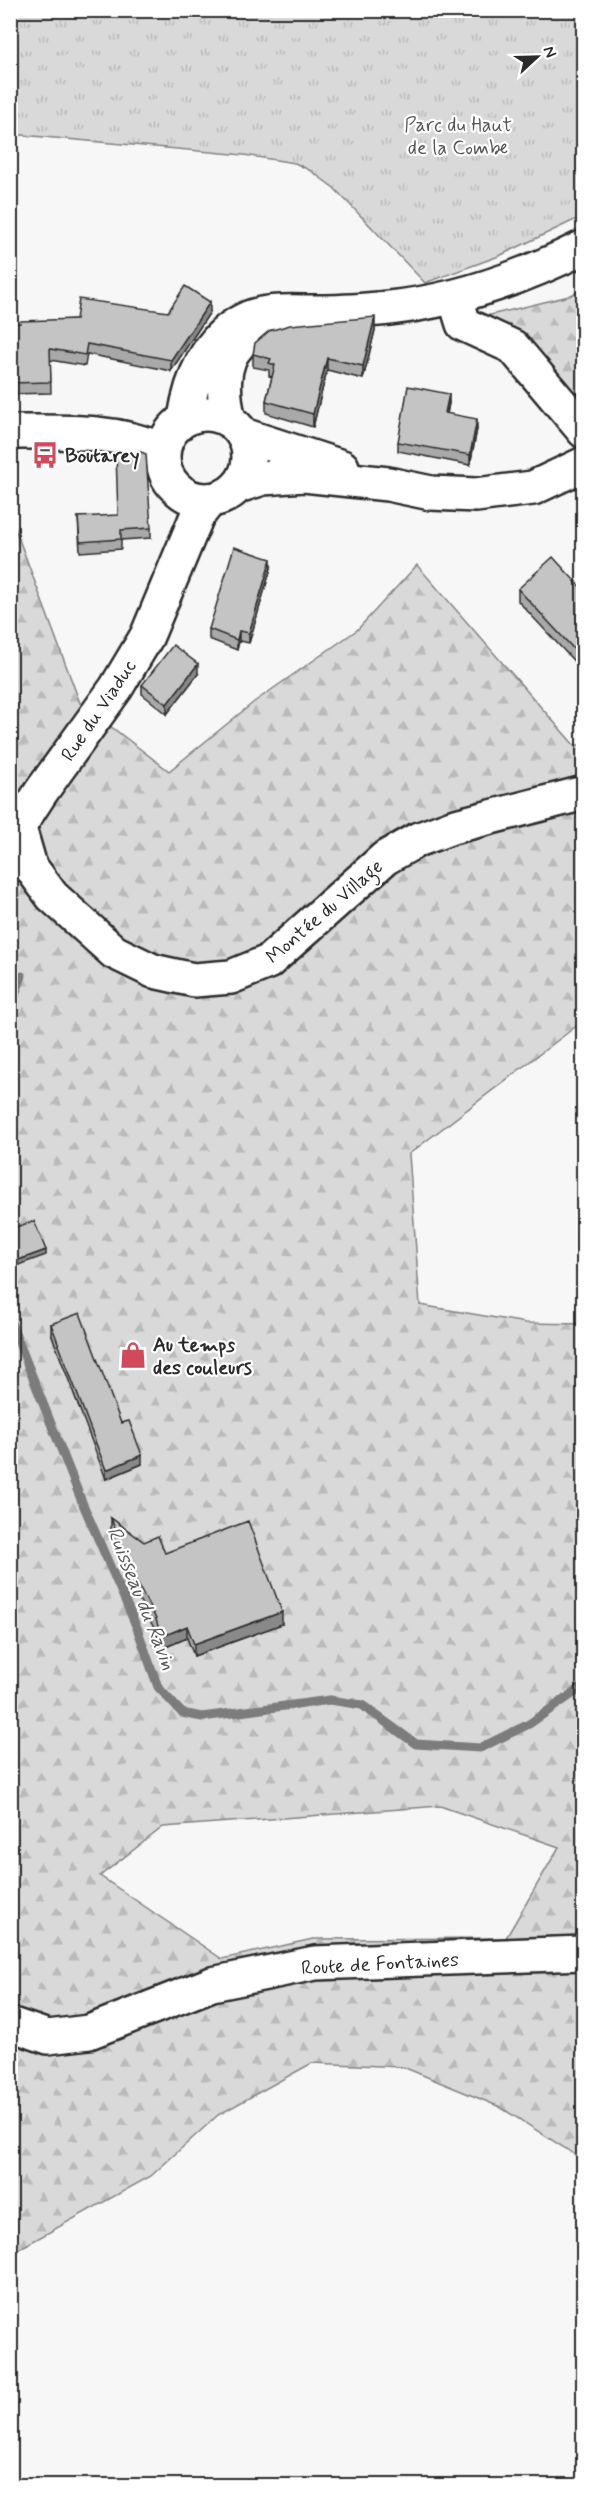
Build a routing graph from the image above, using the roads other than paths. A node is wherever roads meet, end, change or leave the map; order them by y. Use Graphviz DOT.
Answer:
graph roads {
  1 [pos="584,247"];
  2 [pos="455,298"];
  3 [pos="328,312"];
  4 [pos="236,427"];
  5 [pos="584,430"];
  6 [pos="10,432"];
  7 [pos="174,432"];
  8 [pos="584,464"];
  9 [pos="388,484"];
  10 [pos="174,487"];
  11 [pos="224,493"];
  12 [pos="167,588"];
  13 [pos="584,793"];
  14 [pos="15,834"];
  15 [pos="584,1953"];
  16 [pos="10,2024"];
  1 -- 2 [label="main road"];
  2 -- 3 [label="main road"];
  2 -- 5 [label="main road"];
  3 -- 4 [label="main road"];
  3 -- 7 [label="main road"];
  4 -- 7 [label="main road"];
  4 -- 9 [label="main road"];
  4 -- 11 [label="main road"];
  6 -- 7 [label="main road"];
  7 -- 10 [label="main road"];
  8 -- 9 [label="main road"];
  9 -- 11 [label="main road"];
  10 -- 11 [label="main road"];
  10 -- 12 [label="main road, Rue du Viaduc"];
  11 -- 12 [label="main road, Rue du Viaduc"];
  12 -- 14 [label="main road, Rue du Viaduc"];
  13 -- 14 [label="main road, Montée du Village"];
  15 -- 16 [label="main road, Route de Fontaines"];
}
